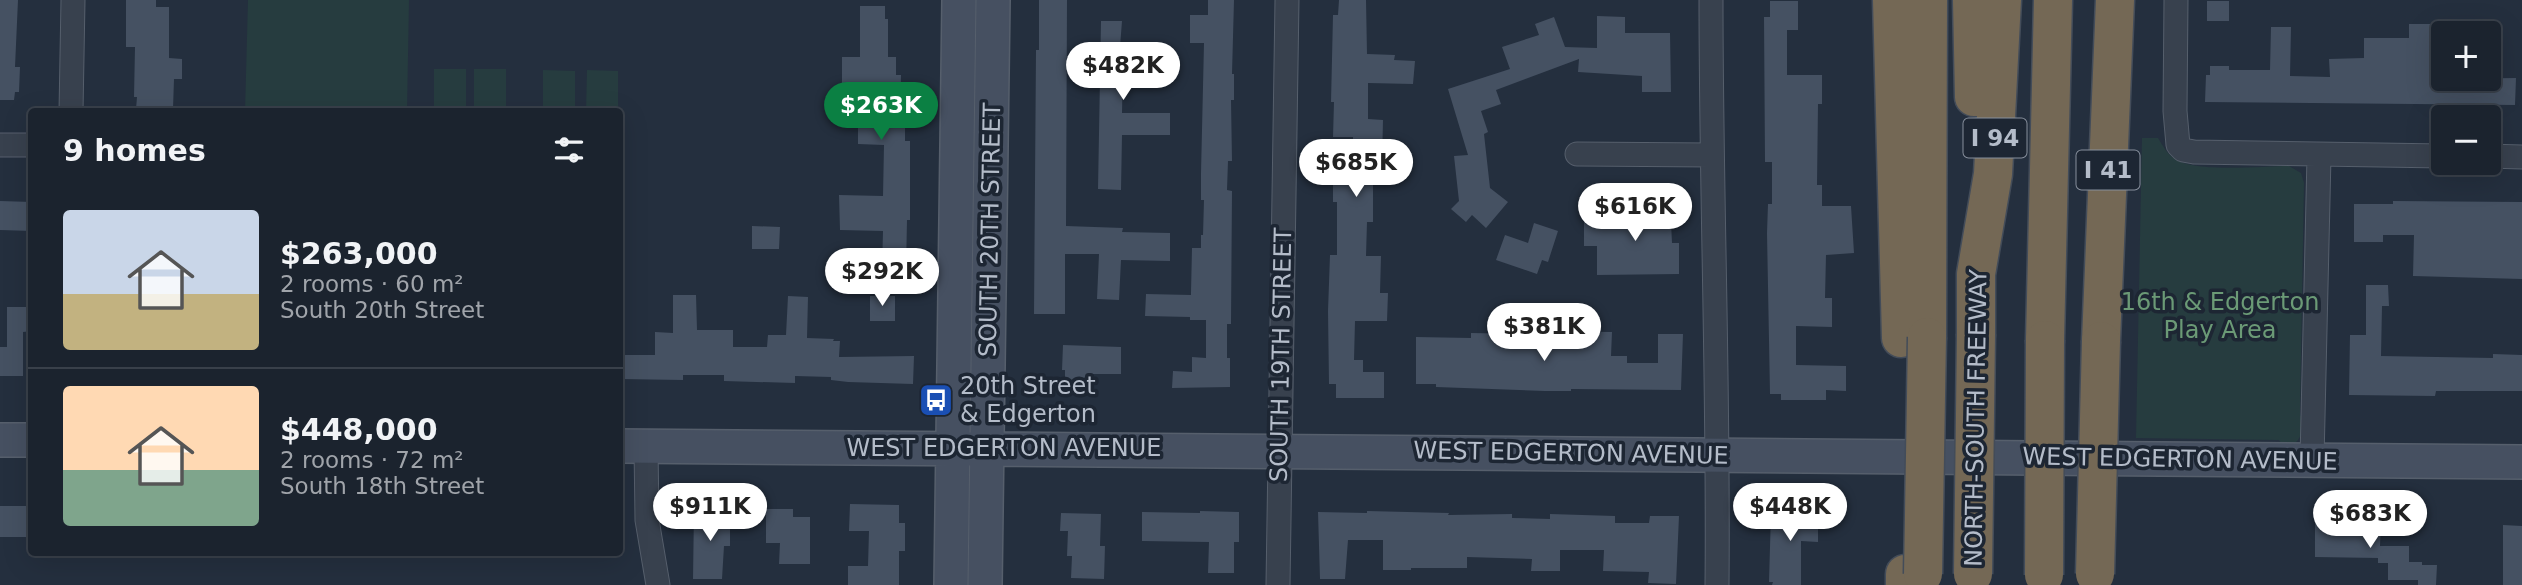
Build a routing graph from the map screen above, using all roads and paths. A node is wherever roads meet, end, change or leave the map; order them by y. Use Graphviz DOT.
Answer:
graph roads {
  1 [pos="74,0"];
  2 [pos="959,0"];
  3 [pos="993,0"];
  4 [pos="1287,0"];
  5 [pos="1711,0"];
  6 [pos="1892,0"];
  7 [pos="1928,0"];
  8 [pos="1972,0"];
  9 [pos="2002,0"];
  10 [pos="2053,0"];
  11 [pos="2115,0"];
  12 [pos="2176,0"];
  13 [pos="71,108"];
  14 [pos="0,145"];
  15 [pos="28,145"];
  16 [pos="1577,155"];
  17 [pos="1711,155"];
  18 [pos="2319,156"];
  19 [pos="2431,156"];
  20 [pos="2501,156"];
  21 [pos="2522,157"];
  22 [pos="1976,274"];
  23 [pos="1914,337"];
  24 [pos="0,440"];
  25 [pos="28,440"];
  26 [pos="633,446"];
  27 [pos="953,447"];
  28 [pos="987,447"];
  29 [pos="1280,450"];
  30 [pos="1719,454"];
  31 [pos="2312,460"];
  32 [pos="2522,462"];
  33 [pos="1973,579"];
  34 [pos="1914,580"];
  35 [pos="2044,580"];
  36 [pos="2095,580"];
  37 [pos="658,585"];
  38 [pos="951,585"];
  39 [pos="985,585"];
  40 [pos="1278,585"];
  41 [pos="1717,585"];
  1 -- 13 [label="street"];
  2 -- 27 [label="street, SOUTH 20TH STREET"];
  3 -- 28 [label="street, SOUTH 20TH STREET"];
  4 -- 29 [label="street, SOUTH 19TH STREET"];
  5 -- 17 [label="street"];
  6 -- 23 [label="highway"];
  7 -- 23 [label="highway"];
  8 -- 22 [label="highway"];
  9 -- 22 [label="highway, NORTH-SOUTH FREEWAY / I 94"];
  10 -- 35 [label="highway, I 94, bridge"];
  11 -- 36 [label="highway, I 41, bridge"];
  12 -- 18 [label="street"];
  14 -- 15 [label="street"];
  16 -- 17 [label="street"];
  17 -- 30 [label="street"];
  18 -- 19 [label="street"];
  18 -- 31 [label="street"];
  20 -- 21 [label="street"];
  22 -- 33 [label="highway, NORTH-SOUTH FREEWAY, bridge"];
  23 -- 34 [label="highway, bridge"];
  24 -- 25 [label="street"];
  26 -- 27 [label="street, WEST EDGERTON AVENUE"];
  26 -- 37 [label="street"];
  27 -- 28 [label="street, WEST EDGERTON AVENUE"];
  27 -- 38 [label="street, SOUTH 20TH STREET"];
  28 -- 29 [label="street, WEST EDGERTON AVENUE"];
  28 -- 39 [label="street, SOUTH 20TH STREET"];
  29 -- 30 [label="street, WEST EDGERTON AVENUE"];
  29 -- 40 [label="street, SOUTH 19TH STREET"];
  30 -- 31 [label="street, WEST EDGERTON AVENUE"];
  30 -- 41 [label="street"];
  31 -- 32 [label="street, WEST EDGERTON AVENUE"];
}
